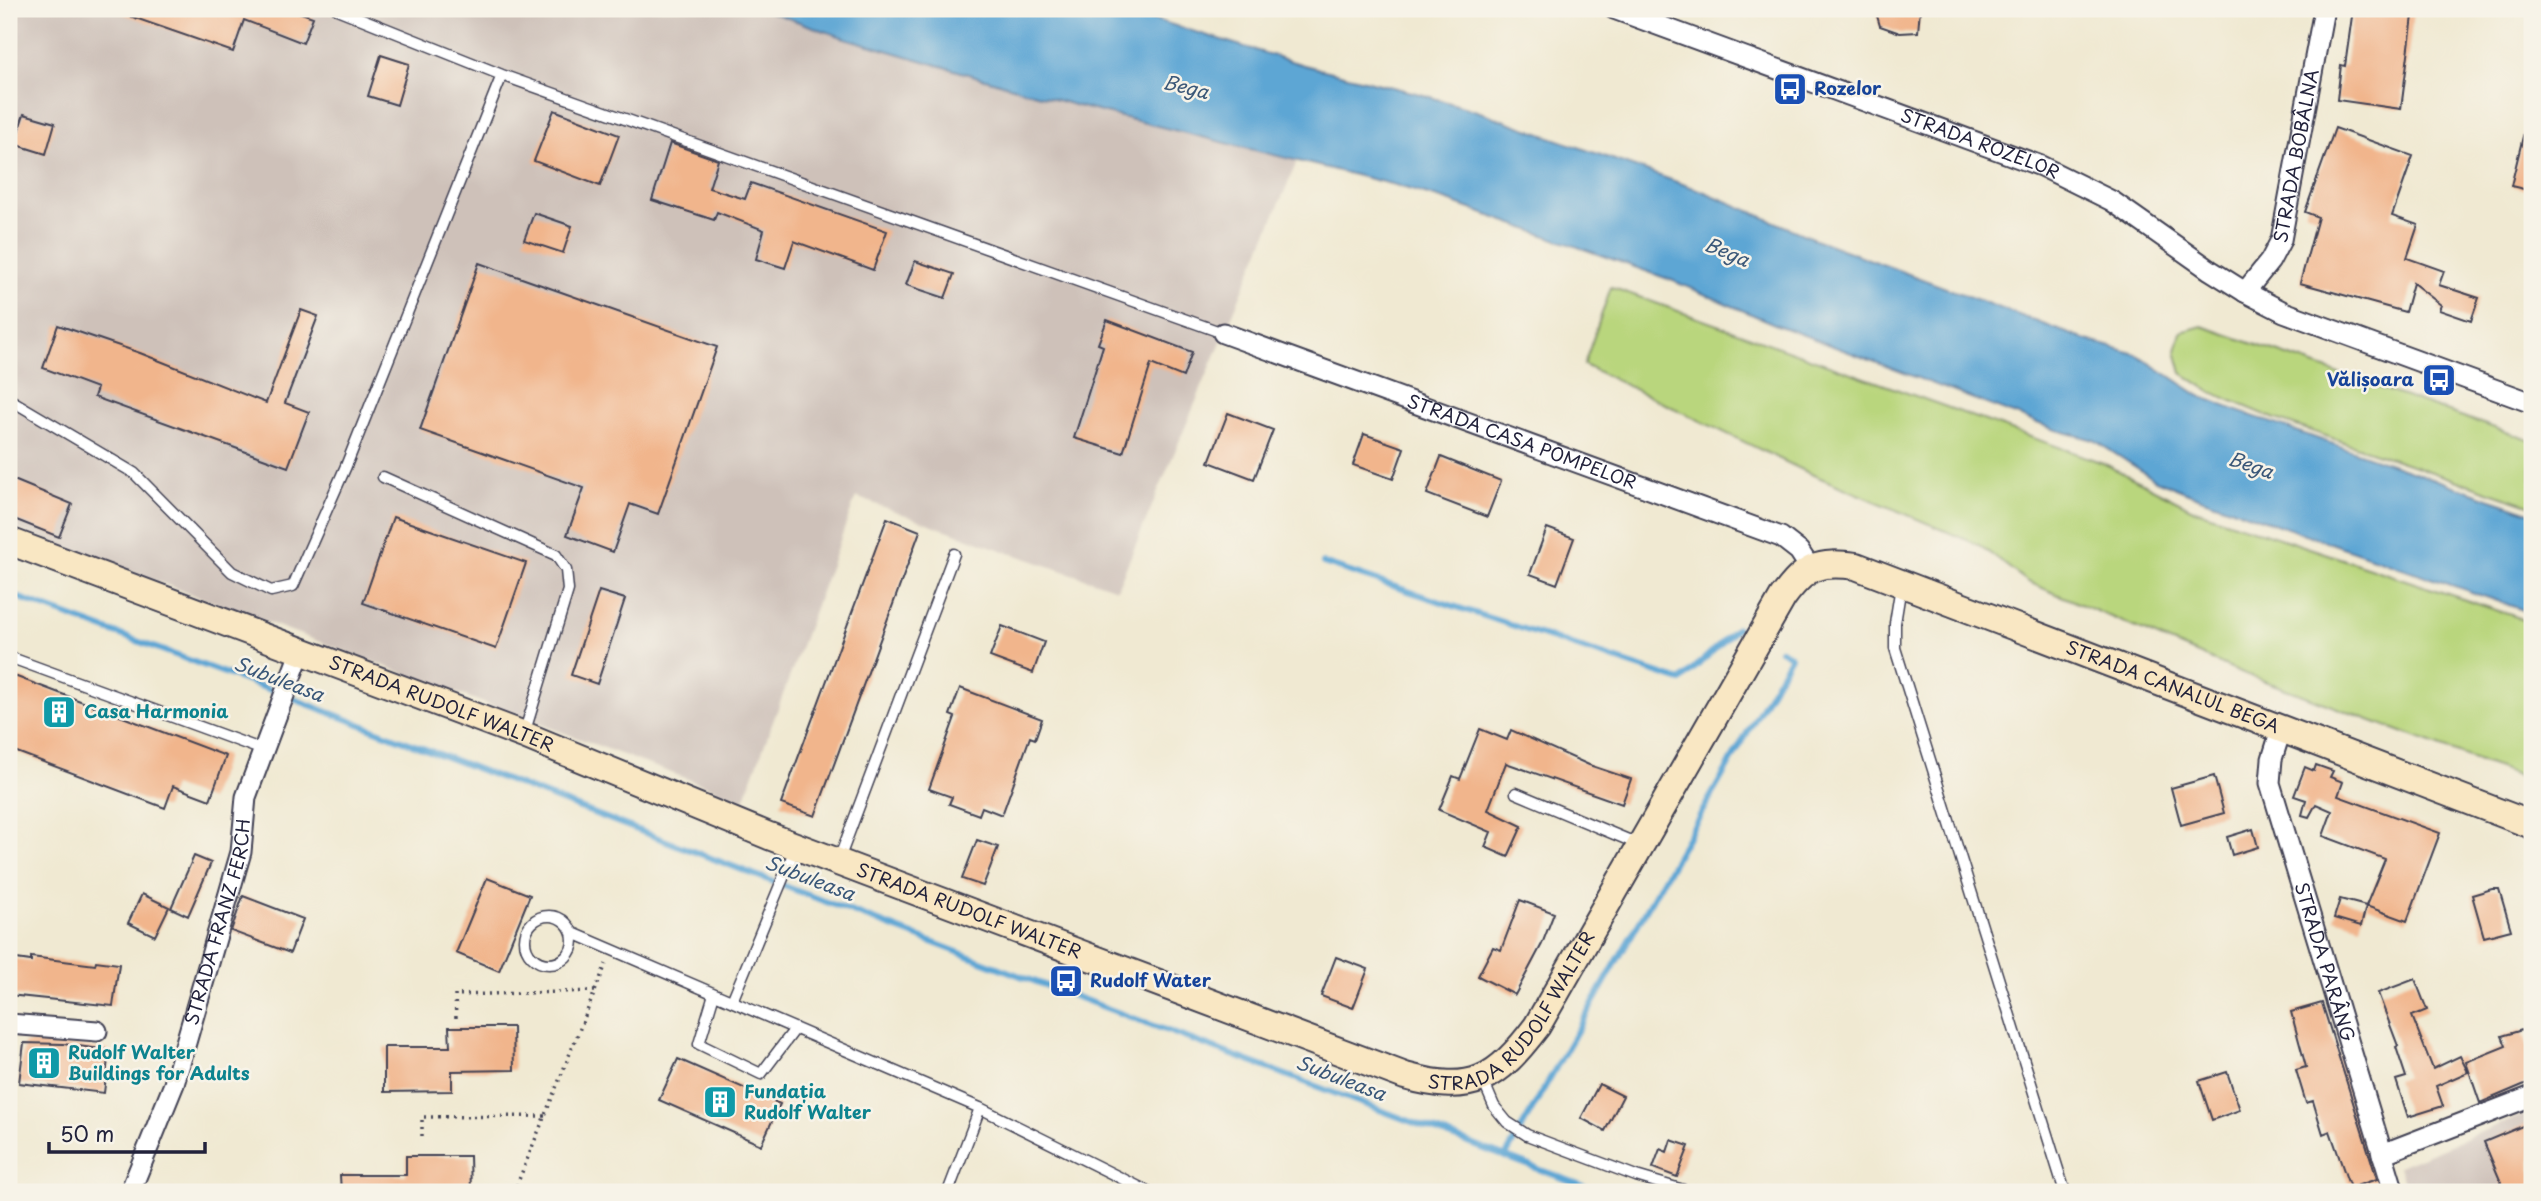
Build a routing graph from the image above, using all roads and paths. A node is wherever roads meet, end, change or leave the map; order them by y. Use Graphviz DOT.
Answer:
graph roads {
  1 [pos="337,9"];
  2 [pos="1614,9"];
  3 [pos="2324,9"];
  4 [pos="502,75"];
  5 [pos="2245,292"];
  6 [pos="1223,333"];
  7 [pos="9,399"];
  8 [pos="2532,403"];
  9 [pos="383,477"];
  10 [pos="9,541"];
  11 [pos="954,554"];
  12 [pos="1810,568"];
  13 [pos="1901,584"];
  14 [pos="301,650"];
  15 [pos="9,657"];
  16 [pos="2281,730"];
  17 [pos="524,735"];
  18 [pos="263,750"];
  19 [pos="1516,793"];
  20 [pos="2532,825"];
  21 [pos="1641,845"];
  22 [pos="794,852"];
  23 [pos="838,862"];
  24 [pos="573,933"];
  25 [pos="612,950"];
  26 [pos="595,991"];
  27 [pos="714,994"];
  28 [pos="732,1001"];
  29 [pos="456,1018"];
  30 [pos="9,1024"];
  31 [pos="795,1029"];
  32 [pos="97,1031"];
  33 [pos="1482,1078"];
  34 [pos="2532,1096"];
  35 [pos="980,1108"];
  36 [pos="545,1115"];
  37 [pos="422,1136"];
  38 [pos="2382,1154"];
  39 [pos="130,1192"];
  40 [pos="514,1192"];
  41 [pos="948,1192"];
  42 [pos="1149,1192"];
  43 [pos="1690,1192"];
  44 [pos="2065,1192"];
  45 [pos="2394,1192"];
  1 -- 4 [label="lane"];
  2 -- 5 [label="street, STRADA ROZELOR"];
  3 -- 5 [label="street, STRADA BOBÂLNA"];
  4 -- 6 [label="lane"];
  4 -- 7 [label="lane"];
  5 -- 8 [label="street, STRADA ROZELOR"];
  6 -- 12 [label="street, STRADA CASA POMPELOR"];
  9 -- 17 [label="lane"];
  10 -- 14 [label="street, STRADA RUDOLF WALTER"];
  11 -- 23 [label="lane"];
  12 -- 13 [label="street, STRADA CANALUL BEGA"];
  12 -- 21 [label="street, STRADA RUDOLF WALTER"];
  13 -- 16 [label="street, STRADA CANALUL BEGA"];
  13 -- 44 [label="lane"];
  14 -- 17 [label="street, STRADA RUDOLF WALTER"];
  14 -- 18 [label="street, STRADA FRANZ FERCH"];
  15 -- 18 [label="lane"];
  16 -- 20 [label="street, STRADA CANALUL BEGA"];
  16 -- 38 [label="street, STRADA PARÂNG"];
  17 -- 22 [label="street, STRADA RUDOLF WALTER"];
  18 -- 39 [label="street, STRADA FRANZ FERCH"];
  19 -- 21 [label="lane"];
  21 -- 33 [label="street, STRADA RUDOLF WALTER"];
  22 -- 23 [label="street, STRADA RUDOLF WALTER"];
  22 -- 28 [label="lane"];
  23 -- 33 [label="street, STRADA RUDOLF WALTER"];
  24 -- 24 [label="lane"];
  24 -- 25 [label="lane"];
  25 -- 26 [label="path"];
  25 -- 27 [label="lane"];
  26 -- 29 [label="path"];
  26 -- 36 [label="path"];
  27 -- 28 [label="lane"];
  27 -- 31 [label="lane"];
  28 -- 31 [label="lane"];
  30 -- 32 [label="street"];
  31 -- 35 [label="lane"];
  33 -- 43 [label="lane"];
  34 -- 38 [label="street"];
  35 -- 41 [label="lane"];
  35 -- 42 [label="lane"];
  36 -- 37 [label="path"];
  36 -- 40 [label="path"];
  38 -- 45 [label="street, STRADA PARÂNG"];
}
